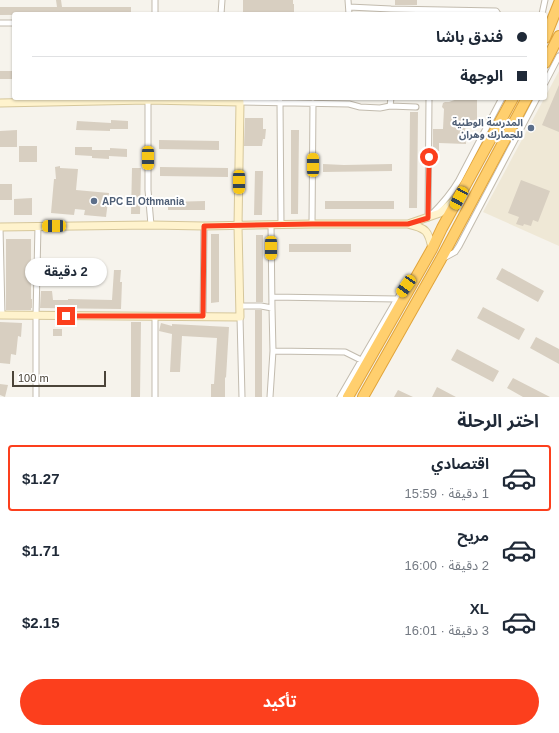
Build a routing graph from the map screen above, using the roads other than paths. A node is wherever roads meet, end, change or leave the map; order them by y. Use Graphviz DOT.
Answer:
graph roads {
  1 [pos="155,0"];
  2 [pos="222,0"];
  3 [pos="348,0"];
  4 [pos="545,0"];
  5 [pos="559,3"];
  6 [pos="349,7"];
  7 [pos="391,11"];
  8 [pos="155,12"];
  9 [pos="221,12"];
  10 [pos="349,12"];
  11 [pos="497,12"];
  12 [pos="542,12"];
  13 [pos="0,23"];
  14 [pos="12,23"];
  15 [pos="547,33"];
  16 [pos="559,36"];
  17 [pos="559,56"];
  18 [pos="547,59"];
  19 [pos="547,79"];
  20 [pos="77,100"];
  21 [pos="148,100"];
  22 [pos="220,100"];
  23 [pos="390,100"];
  24 [pos="430,100"];
  25 [pos="501,100"];
  26 [pos="512,100"];
  27 [pos="525,100"];
  28 [pos="536,100"];
  29 [pos="349,101"];
  30 [pos="240,102"];
  31 [pos="280,102"];
  32 [pos="0,103"];
  33 [pos="314,103"];
  34 [pos="390,106"];
  35 [pos="416,106"];
  36 [pos="459,198"];
  37 [pos="428,218"];
  38 [pos="312,224"];
  39 [pos="408,224"];
  40 [pos="151,225"];
  41 [pos="271,225"];
  42 [pos="281,225"];
  43 [pos="38,226"];
  44 [pos="204,226"];
  45 [pos="238,226"];
  46 [pos="0,227"];
  47 [pos="432,249"];
  48 [pos="441,259"];
  49 [pos="417,275"];
  50 [pos="272,297"];
  51 [pos="397,299"];
  52 [pos="240,306"];
  53 [pos="272,308"];
  54 [pos="1,315"];
  55 [pos="36,316"];
  56 [pos="155,316"];
  57 [pos="203,316"];
  58 [pos="240,317"];
  59 [pos="273,351"];
  60 [pos="361,360"];
  61 [pos="36,397"];
  62 [pos="155,397"];
  63 [pos="242,397"];
  64 [pos="270,397"];
  65 [pos="340,397"];
  66 [pos="348,397"];
  67 [pos="363,397"];
  1 -- 8 [label="street"];
  2 -- 9 [label="street"];
  3 -- 6 [label="street"];
  4 -- 12 [label="street"];
  5 -- 15 [label="highway"];
  6 -- 7 [label="street"];
  6 -- 10 [label="street"];
  7 -- 11 [label="street"];
  13 -- 14 [label="street"];
  16 -- 18 [label="highway"];
  17 -- 19 [label="street"];
  20 -- 21 [label="street"];
  20 -- 32 [label="street"];
  21 -- 22 [label="street"];
  21 -- 40 [label="street"];
  22 -- 30 [label="street"];
  23 -- 34 [label="street"];
  24 -- 37 [label="street"];
  25 -- 37 [label="street"];
  26 -- 36 [label="highway"];
  27 -- 48 [label="highway"];
  28 -- 48 [label="street"];
  29 -- 33 [label="street"];
  29 -- 34 [label="street"];
  30 -- 31 [label="street"];
  30 -- 45 [label="street"];
  31 -- 33 [label="street"];
  31 -- 42 [label="street"];
  33 -- 38 [label="street"];
  34 -- 35 [label="street"];
  36 -- 37 [label="street"];
  36 -- 47 [label="highway"];
  37 -- 39 [label="street"];
  38 -- 39 [label="street"];
  38 -- 42 [label="street"];
  39 -- 47 [label="street"];
  40 -- 43 [label="street"];
  40 -- 44 [label="street"];
  41 -- 42 [label="street"];
  41 -- 45 [label="street"];
  41 -- 50 [label="street"];
  43 -- 46 [label="street"];
  43 -- 55 [label="street"];
  44 -- 45 [label="street"];
  44 -- 57 [label="street"];
  45 -- 52 [label="street"];
  46 -- 54 [label="street"];
  47 -- 49 [label="highway"];
  48 -- 67 [label="highway"];
  49 -- 51 [label="street"];
  49 -- 66 [label="highway"];
  50 -- 51 [label="street"];
  50 -- 53 [label="street"];
  51 -- 60 [label="street"];
  52 -- 53 [label="street"];
  52 -- 58 [label="street"];
  53 -- 59 [label="street"];
  54 -- 55 [label="street"];
  55 -- 56 [label="street"];
  55 -- 61 [label="street"];
  56 -- 57 [label="street"];
  56 -- 62 [label="street"];
  57 -- 58 [label="street"];
  58 -- 63 [label="street"];
  59 -- 60 [label="street"];
  59 -- 64 [label="street"];
  60 -- 65 [label="street"];
}
